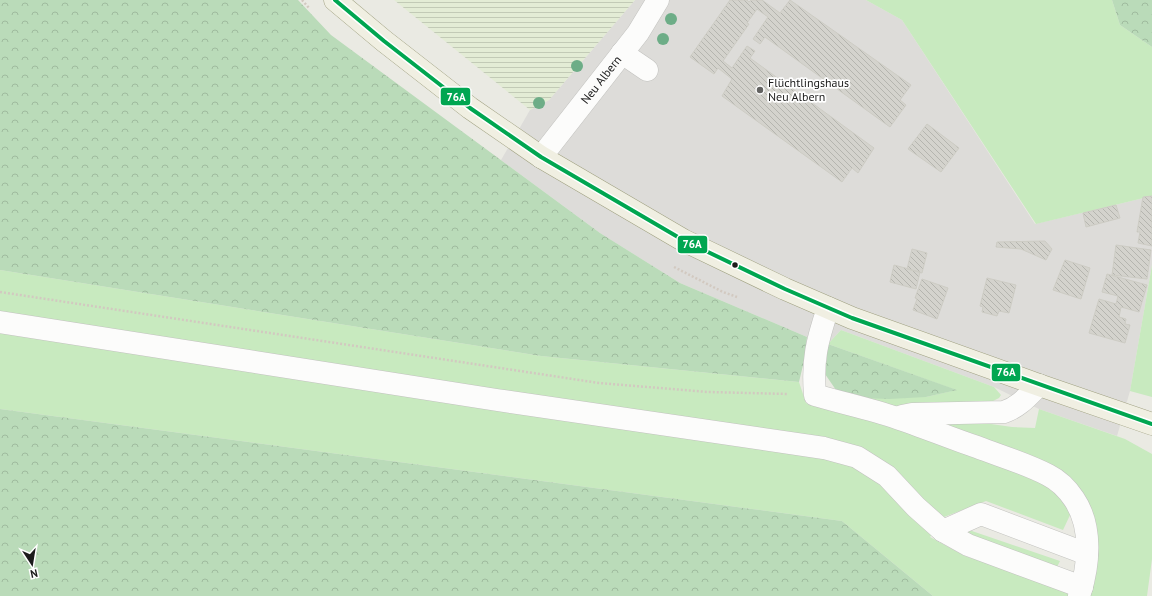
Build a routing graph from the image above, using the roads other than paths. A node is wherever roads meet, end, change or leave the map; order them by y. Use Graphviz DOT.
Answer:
graph roads {
  1 [pos="336,0"];
  2 [pos="658,0"];
  3 [pos="622,53"];
  4 [pos="647,70"];
  5 [pos="541,157"];
  6 [pos="828,308"];
  7 [pos="0,322"];
  8 [pos="1039,385"];
  9 [pos="897,418"];
  10 [pos="1152,424"];
  11 [pos="943,531"];
  12 [pos="1087,554"];
  13 [pos="1080,591"];
  1 -- 5 [label="main road"];
  2 -- 3 [label="street, Neu Albern"];
  3 -- 4 [label="street"];
  3 -- 5 [label="street, Neu Albern"];
  5 -- 6 [label="main road"];
  6 -- 8 [label="main road"];
  6 -- 9 [label="street"];
  7 -- 11 [label="street"];
  8 -- 9 [label="street"];
  8 -- 10 [label="main road"];
  9 -- 12 [label="street"];
  11 -- 12 [label="street"];
  11 -- 13 [label="street"];
  12 -- 13 [label="street"];
}
